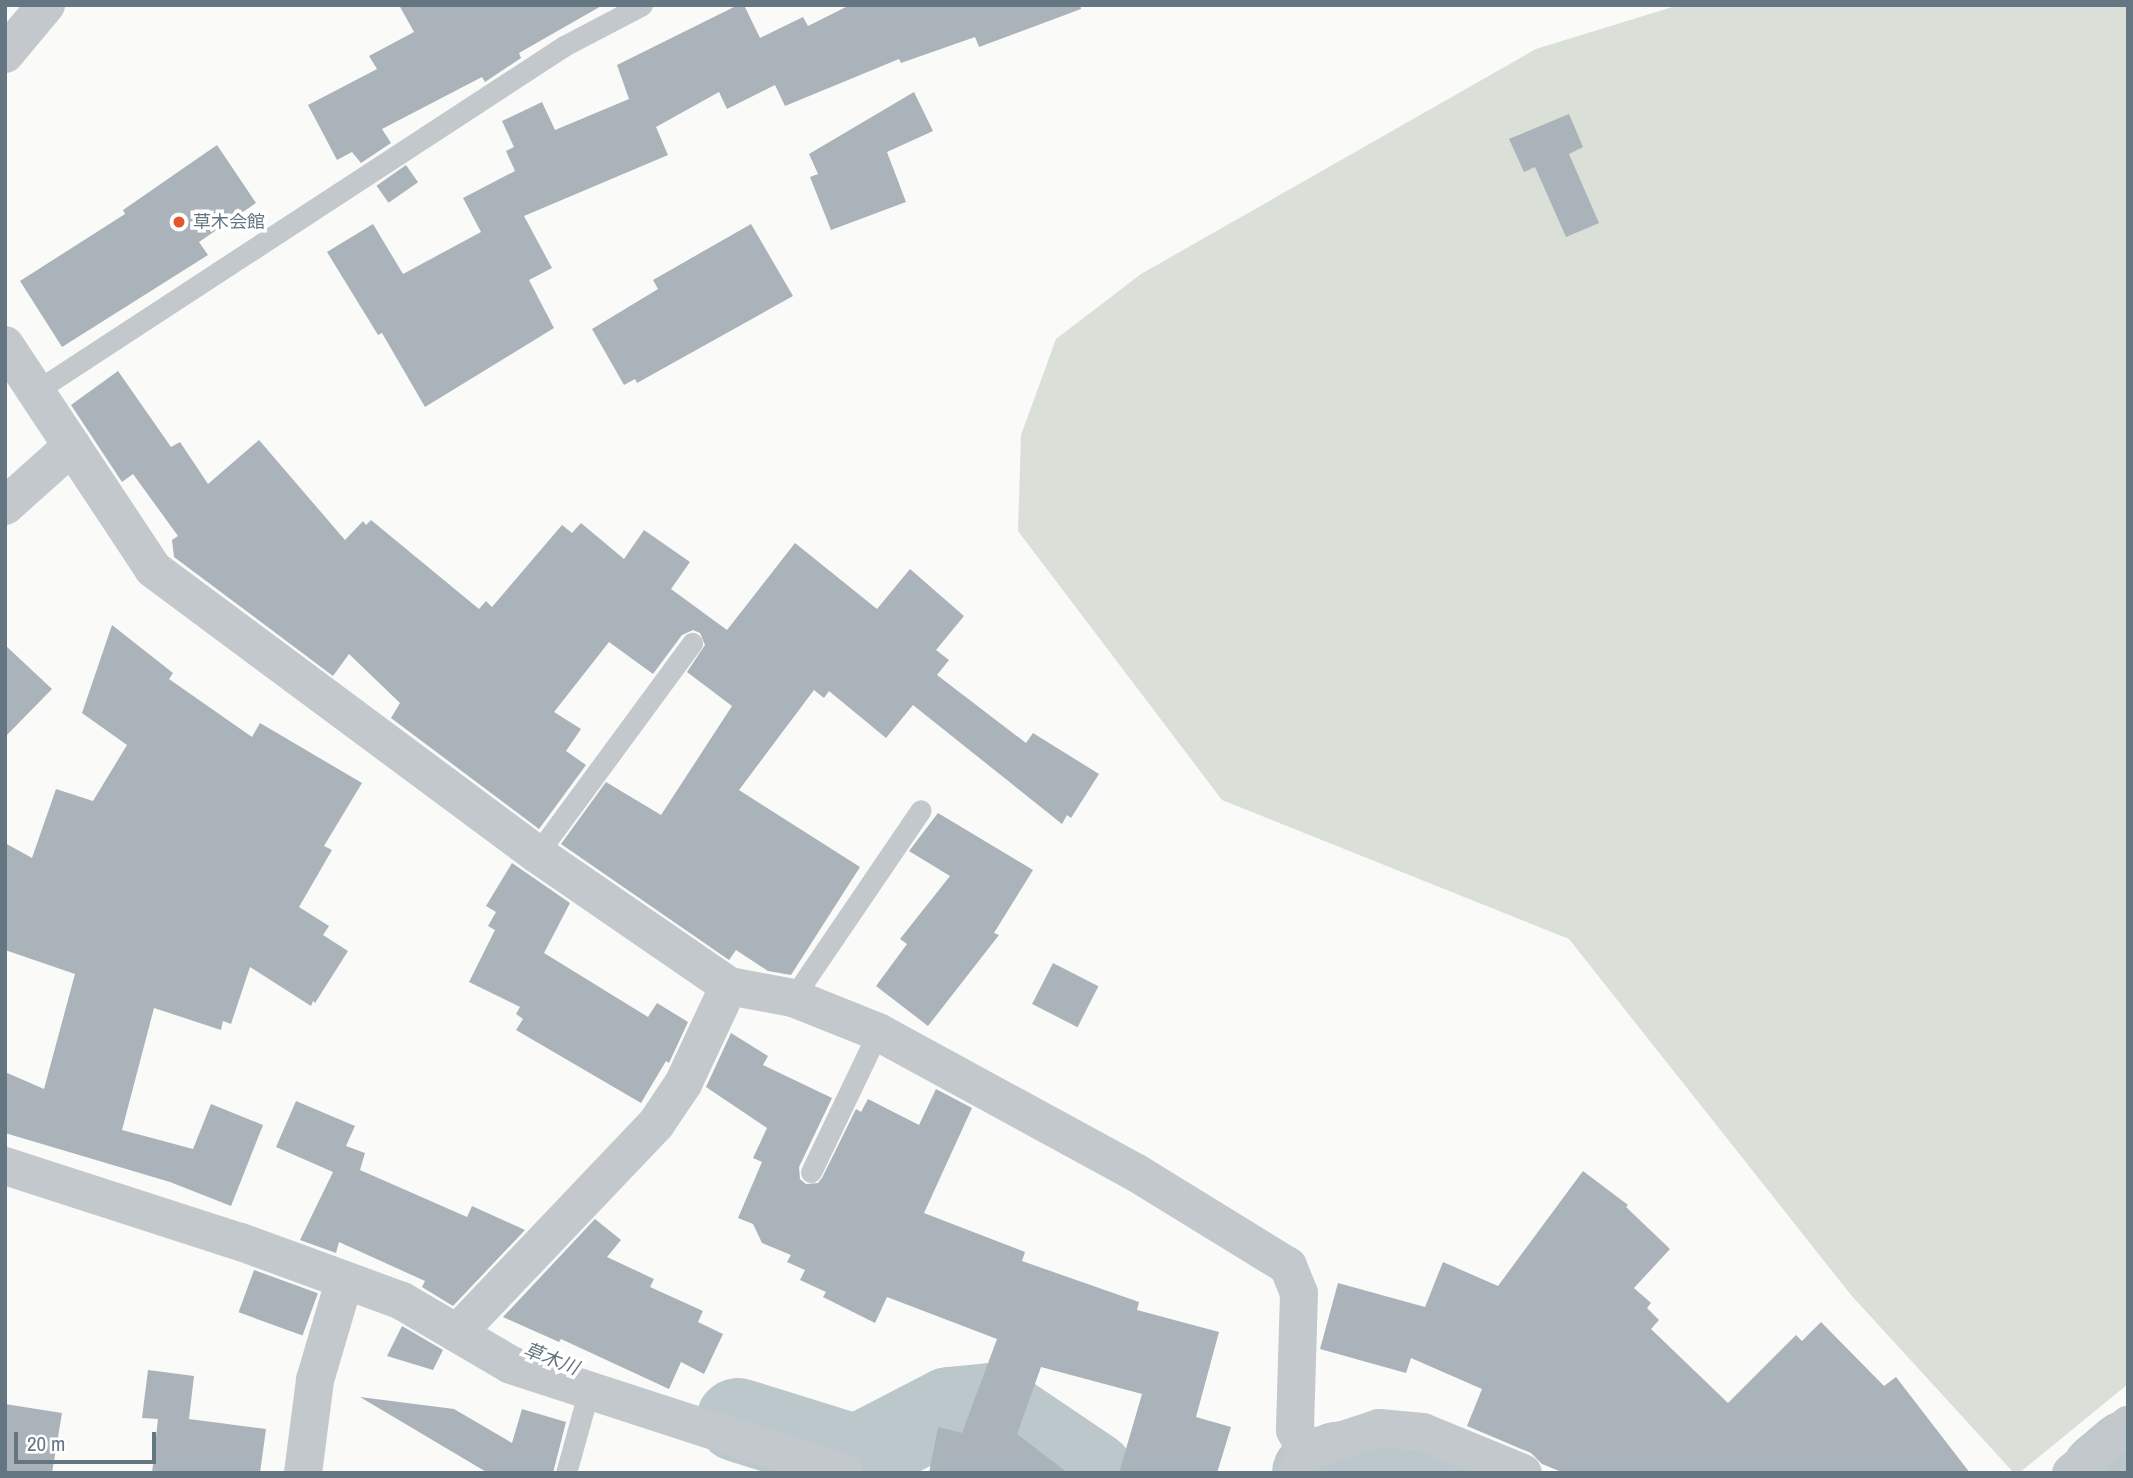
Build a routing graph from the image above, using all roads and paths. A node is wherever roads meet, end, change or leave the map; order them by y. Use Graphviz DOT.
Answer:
graph roads {
  1 [pos="46,5"];
  2 [pos="642,5"];
  3 [pos="5,54"];
  4 [pos="5,345"];
  5 [pos="36,391"];
  6 [pos="72,446"];
  7 [pos="5,506"];
  8 [pos="692,643"];
  9 [pos="921,810"];
  10 [pos="537,854"];
  11 [pos="729,986"];
  12 [pos="793,998"];
  13 [pos="878,1032"];
  14 [pos="5,1166"];
  15 [pos="811,1172"];
  16 [pos="344,1282"];
  17 [pos="465,1325"];
  18 [pos="589,1390"];
  19 [pos="2128,1425"];
  20 [pos="1302,1464"];
  21 [pos="2081,1469"];
  22 [pos="303,1473"];
  23 [pos="566,1473"];
  24 [pos="844,1473"];
  25 [pos="1522,1473"];
  1 -- 3 [label="street"];
  2 -- 5 [label="lane"];
  4 -- 5 [label="street"];
  5 -- 6 [label="street"];
  6 -- 7 [label="street"];
  6 -- 10 [label="street"];
  8 -- 10 [label="lane"];
  9 -- 12 [label="lane"];
  10 -- 11 [label="street"];
  11 -- 12 [label="street"];
  11 -- 17 [label="street"];
  12 -- 13 [label="street"];
  13 -- 15 [label="lane"];
  13 -- 20 [label="street"];
  14 -- 16 [label="street"];
  16 -- 17 [label="street"];
  16 -- 22 [label="street"];
  17 -- 18 [label="street"];
  18 -- 23 [label="lane"];
  18 -- 24 [label="street"];
  19 -- 21 [label="street"];
  20 -- 25 [label="street"];
}
